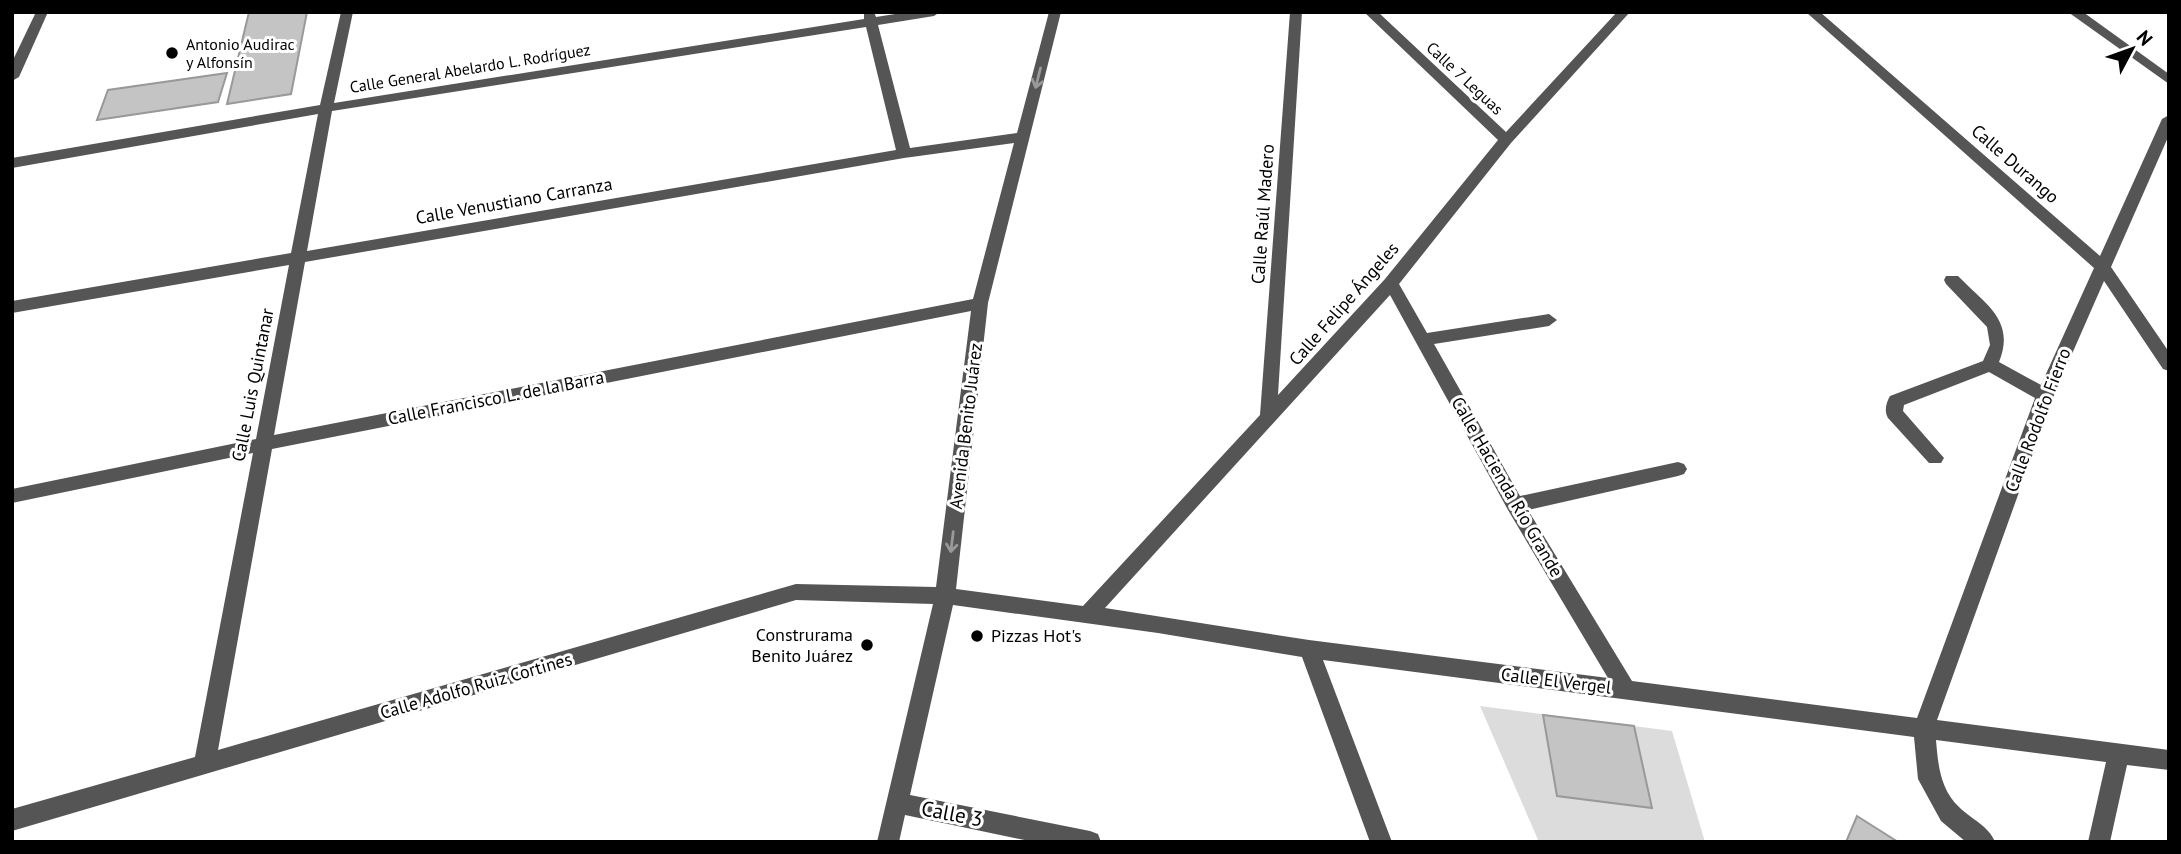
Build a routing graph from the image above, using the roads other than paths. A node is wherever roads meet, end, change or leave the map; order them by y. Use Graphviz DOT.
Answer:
graph roads {
  1 [pos="42,12"];
  2 [pos="347,12"];
  3 [pos="934,12"];
  4 [pos="1055,12"];
  5 [pos="1296,12"];
  6 [pos="1370,12"];
  7 [pos="1812,12"];
  8 [pos="2074,12"];
  9 [pos="1621,14"];
  10 [pos="870,18"];
  11 [pos="12,77"];
  12 [pos="2169,80"];
  13 [pos="326,108"];
  14 [pos="2169,119"];
  15 [pos="1023,137"];
  16 [pos="1506,140"];
  17 [pos="904,153"];
  18 [pos="12,163"];
  19 [pos="298,258"];
  20 [pos="2102,266"];
  21 [pos="1952,280"];
  22 [pos="1391,283"];
  23 [pos="981,303"];
  24 [pos="12,307"];
  25 [pos="1549,320"];
  26 [pos="1424,341"];
  27 [pos="1990,365"];
  28 [pos="2169,365"];
  29 [pos="2045,395"];
  30 [pos="1268,418"];
  31 [pos="263,444"];
  32 [pos="1935,458"];
  33 [pos="1678,469"];
  34 [pos="12,496"];
  35 [pos="1515,505"];
  36 [pos="945,596"];
  37 [pos="1086,615"];
  38 [pos="1309,649"];
  39 [pos="1626,690"];
  40 [pos="1924,728"];
  41 [pos="2119,752"];
  42 [pos="2169,760"];
  43 [pos="204,766"];
  44 [pos="896,803"];
  45 [pos="12,820"];
  46 [pos="888,842"];
  47 [pos="1090,842"];
  48 [pos="1381,842"];
  49 [pos="1984,842"];
  50 [pos="2099,842"];
  1 -- 11 [label="street"];
  2 -- 13 [label="street, Calle Luis Quintanar"];
  3 -- 10 [label="street, Calle General Abelardo L. Rodríguez"];
  4 -- 15 [label="street, Avenida Benito Juárez, one-way"];
  5 -- 30 [label="street, Calle Raúl Madero"];
  6 -- 16 [label="street, Calle 7 Leguas"];
  7 -- 20 [label="street, Calle Durango"];
  8 -- 12 [label="street"];
  9 -- 16 [label="street, Calle Felipe Ángeles"];
  10 -- 13 [label="street, Calle General Abelardo L. Rodríguez"];
  10 -- 17 [label="street"];
  13 -- 18 [label="street, Calle General Abelardo L. Rodríguez"];
  13 -- 19 [label="street, Calle Luis Quintanar"];
  14 -- 20 [label="street, Calle Rodolfo Fierro"];
  15 -- 17 [label="street, Calle Venustiano Carranza"];
  15 -- 23 [label="street, Avenida Benito Juárez"];
  16 -- 22 [label="street, Calle Felipe Ángeles"];
  17 -- 19 [label="street, Calle Venustiano Carranza"];
  19 -- 24 [label="street, Calle Venustiano Carranza"];
  19 -- 31 [label="street, Calle Luis Quintanar"];
  20 -- 28 [label="street, Calle Durango"];
  20 -- 29 [label="street, Calle Rodolfo Fierro"];
  21 -- 27 [label="street"];
  22 -- 26 [label="street, Calle Hacienda Río Grande"];
  22 -- 30 [label="street, Calle Felipe Ángeles"];
  23 -- 31 [label="street, Calle Francisco L. de la Barra"];
  23 -- 36 [label="street, Avenida Benito Juárez, one-way"];
  25 -- 26 [label="street"];
  26 -- 35 [label="street, Calle Hacienda Río Grande"];
  27 -- 29 [label="street"];
  27 -- 32 [label="street"];
  29 -- 40 [label="street, Calle Rodolfo Fierro"];
  30 -- 37 [label="street, Calle Felipe Ángeles"];
  31 -- 34 [label="street, Calle Francisco L. de la Barra"];
  31 -- 43 [label="street, Calle Luis Quintanar"];
  33 -- 35 [label="street"];
  35 -- 39 [label="street, Calle Hacienda Río Grande"];
  36 -- 37 [label="street, Calle El Vergel"];
  36 -- 43 [label="street, Calle Adolfo Ruiz Cortines"];
  36 -- 44 [label="street, Avenida Benito Juárez"];
  37 -- 38 [label="street, Calle El Vergel"];
  38 -- 39 [label="street, Calle El Vergel"];
  38 -- 48 [label="street"];
  39 -- 40 [label="street, Calle El Vergel"];
  40 -- 41 [label="street, Calle El Vergel"];
  40 -- 49 [label="street"];
  41 -- 42 [label="street, Calle El Vergel"];
  41 -- 50 [label="street"];
  43 -- 45 [label="street, Calle Adolfo Ruiz Cortines"];
  44 -- 46 [label="street, Avenida Benito Juárez"];
  44 -- 47 [label="street, Calle 3"];
}
